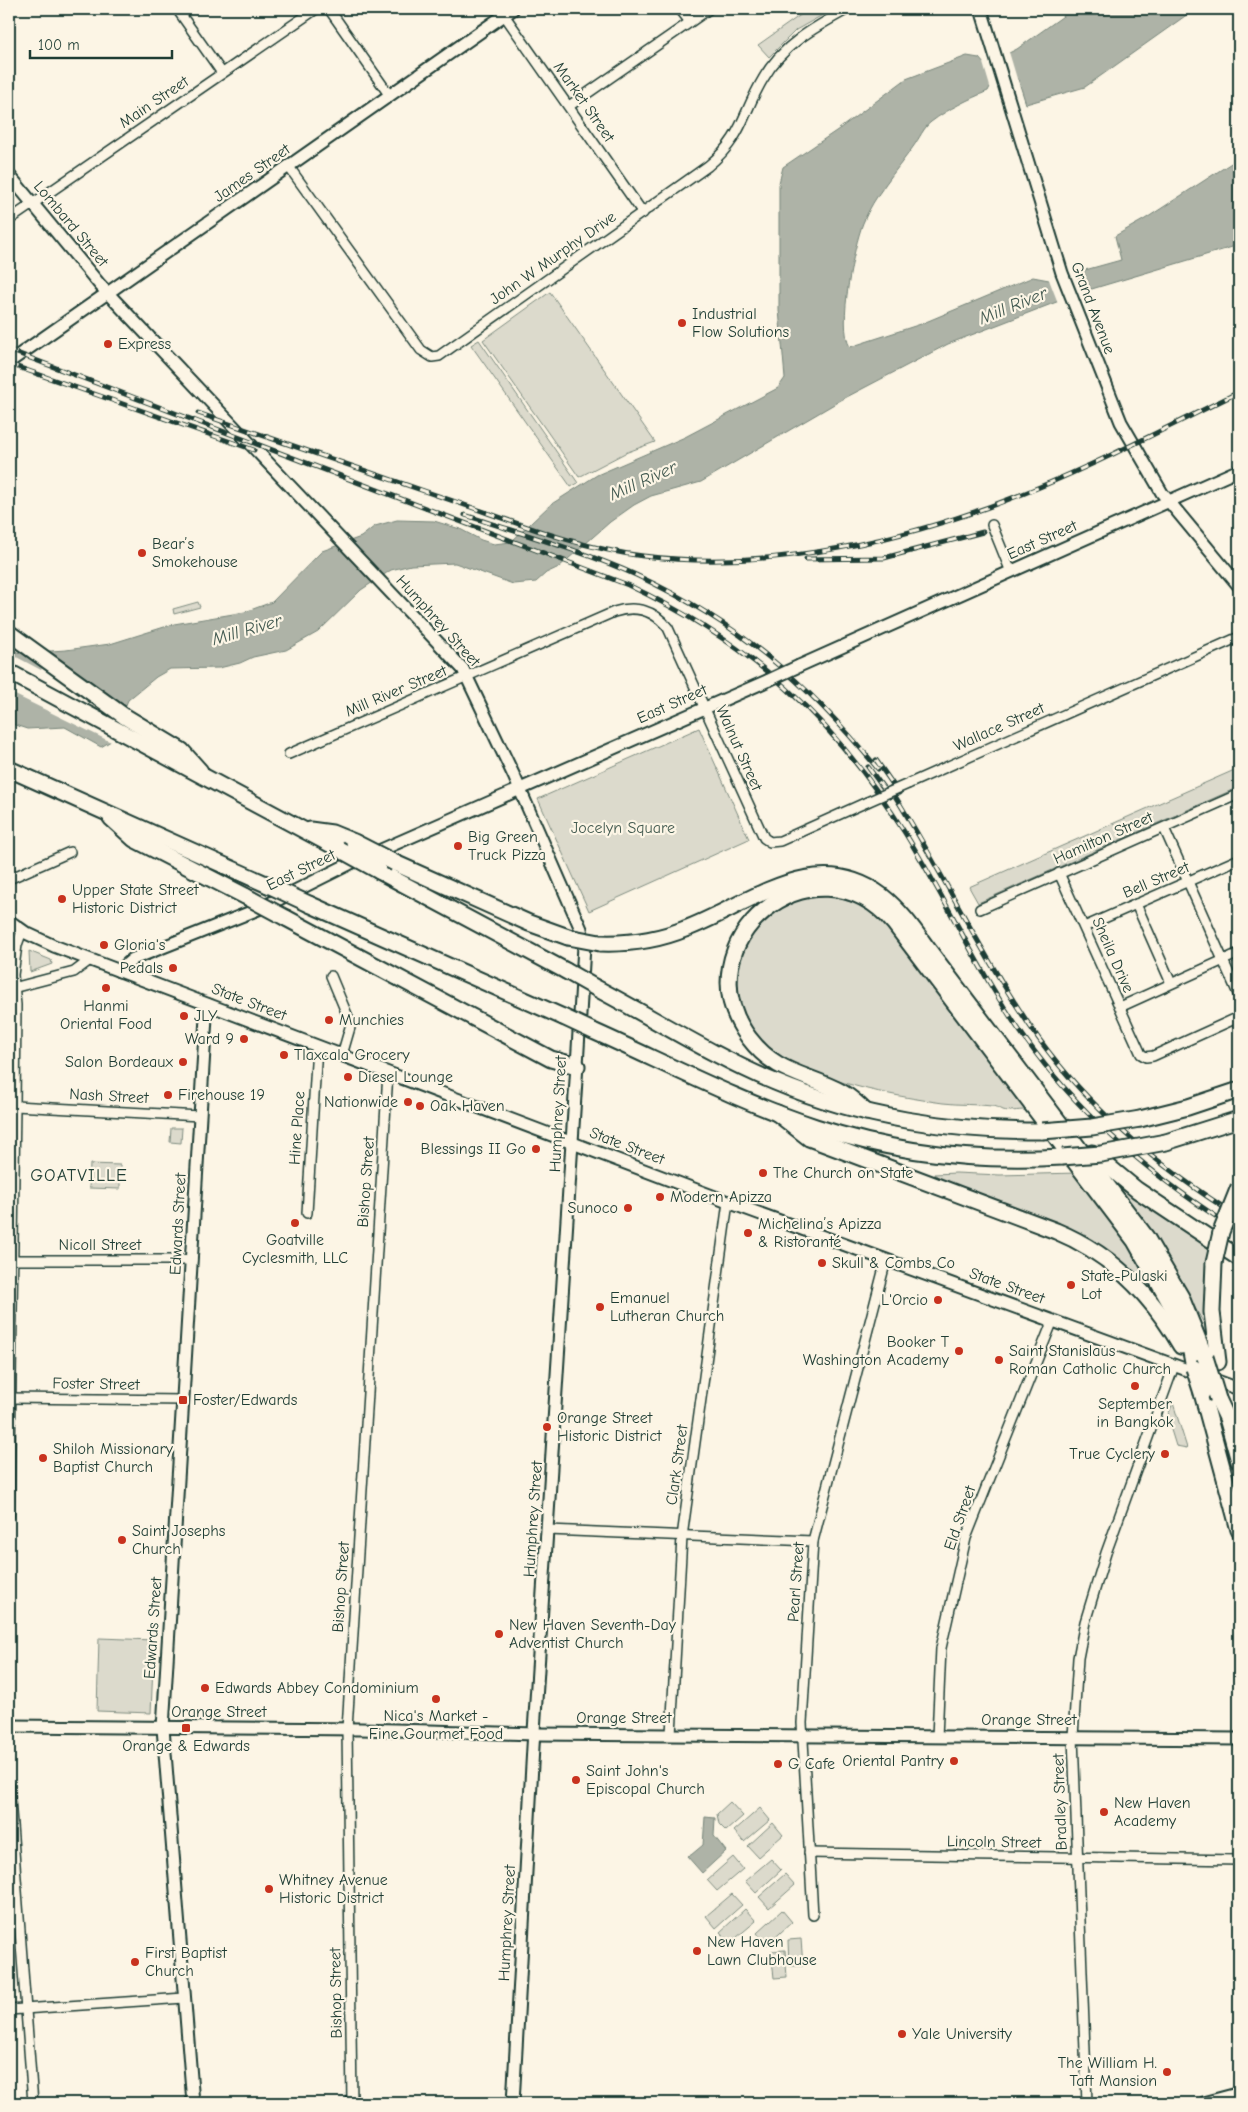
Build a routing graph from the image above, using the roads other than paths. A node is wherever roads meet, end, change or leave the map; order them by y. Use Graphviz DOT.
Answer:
graph roads {
  1 [pos="177,9"];
  2 [pos="316,9"];
  3 [pos="329,9"];
  4 [pos="680,9"];
  5 [pos="709,9"];
  6 [pos="848,9"];
  7 [pos="981,9"];
  8 [pos="506,11"];
  9 [pos="690,22"];
  10 [pos="222,73"];
  11 [pos="390,96"];
  12 [pos="569,106"];
  13 [pos="289,166"];
  14 [pos="9,175"];
  15 [pos="32,203"];
  16 [pos="643,213"];
  17 [pos="9,220"];
  18 [pos="108,293"];
  19 [pos="9,362"];
  20 [pos="1239,470"];
  21 [pos="1168,501"];
  22 [pos="992,525"];
  23 [pos="1011,572"];
  24 [pos="1239,586"];
  25 [pos="654,614"];
  26 [pos="9,633"];
  27 [pos="1239,637"];
  28 [pos="9,672"];
  29 [pos="469,676"];
  30 [pos="704,708"];
  31 [pos="125,726"];
  32 [pos="290,754"];
  33 [pos="9,769"];
  34 [pos="520,789"];
  35 [pos="1239,794"];
  36 [pos="107,813"];
  37 [pos="1164,828"];
  38 [pos="300,829"];
  39 [pos="770,842"];
  40 [pos="70,852"];
  41 [pos="1239,859"];
  42 [pos="1059,873"];
  43 [pos="9,879"];
  44 [pos="1188,882"];
  45 [pos="1136,904"];
  46 [pos="980,909"];
  47 [pos="9,921"];
  48 [pos="1084,927"];
  49 [pos="22,931"];
  50 [pos="1239,953"];
  51 [pos="90,960"];
  52 [pos="1224,960"];
  53 [pos="119,971"];
  54 [pos="331,976"];
  55 [pos="1171,983"];
  56 [pos="12,989"];
  57 [pos="1239,996"];
  58 [pos="210,1005"];
  59 [pos="1120,1007"];
  60 [pos="1239,1017"];
  61 [pos="318,1046"];
  62 [pos="342,1055"];
  63 [pos="577,1066"];
  64 [pos="388,1073"];
  65 [pos="1239,1090"];
  66 [pos="16,1106"];
  67 [pos="866,1112"];
  68 [pos="777,1113"];
  69 [pos="200,1116"];
  70 [pos="1239,1119"];
  71 [pos="12,1123"];
  72 [pos="1070,1135"];
  73 [pos="573,1143"];
  74 [pos="1239,1188"];
  75 [pos="728,1202"];
  76 [pos="307,1213"];
  77 [pos="1239,1258"];
  78 [pos="11,1260"];
  79 [pos="192,1260"];
  80 [pos="886,1260"];
  81 [pos="1053,1320"];
  82 [pos="1199,1355"];
  83 [pos="1174,1366"];
  84 [pos="1239,1389"];
  85 [pos="10,1398"];
  86 [pos="183,1400"];
  87 [pos="1239,1461"];
  88 [pos="9,1516"];
  89 [pos="548,1530"];
  90 [pos="1239,1530"];
  91 [pos="682,1537"];
  92 [pos="813,1541"];
  93 [pos="9,1726"];
  94 [pos="163,1728"];
  95 [pos="347,1729"];
  96 [pos="535,1734"];
  97 [pos="671,1734"];
  98 [pos="803,1736"];
  99 [pos="937,1737"];
  100 [pos="1073,1737"];
  101 [pos="1239,1739"];
  102 [pos="9,1785"];
  103 [pos="809,1853"];
  104 [pos="1077,1858"];
  105 [pos="1239,1860"];
  106 [pos="813,1915"];
  107 [pos="184,1998"];
  108 [pos="25,2009"];
  109 [pos="9,2010"];
  110 [pos="1239,2094"];
  111 [pos="32,2103"];
  112 [pos="192,2103"];
  113 [pos="352,2103"];
  114 [pos="513,2103"];
  115 [pos="1087,2103"];
  116 [pos="1205,2103"];
  1 -- 10 [label="street"];
  2 -- 10 [label="street, Main Street"];
  3 -- 11 [label="street"];
  4 -- 9 [label="street"];
  5 -- 9 [label="street"];
  6 -- 16 [label="street, John W Murphy Drive"];
  7 -- 21 [label="main road, Grand Avenue"];
  8 -- 11 [label="main road, James Street"];
  8 -- 12 [label="street, Market Street"];
  9 -- 12 [label="street"];
  10 -- 15 [label="street, Main Street"];
  11 -- 13 [label="main road, James Street"];
  12 -- 16 [label="street, Market Street"];
  13 -- 16 [label="street, John W Murphy Drive"];
  13 -- 18 [label="main road, James Street"];
  14 -- 15 [label="main road, Lombard Street"];
  15 -- 17 [label="street, Main Street"];
  15 -- 18 [label="main road, Lombard Street"];
  18 -- 19 [label="main road, James Street"];
  18 -- 29 [label="main road, Humphrey Street"];
  20 -- 21 [label="main road, East Street"];
  21 -- 23 [label="main road, East Street"];
  21 -- 24 [label="main road, Grand Avenue"];
  22 -- 23 [label="street"];
  23 -- 30 [label="main road, East Street, bridge"];
  25 -- 29 [label="street, Mill River Street"];
  25 -- 30 [label="street, Walnut Street"];
  26 -- 31 [label="highway"];
  27 -- 39 [label="street, Wallace Street, bridge"];
  28 -- 31 [label="highway"];
  29 -- 32 [label="street, Mill River Street"];
  29 -- 34 [label="main road, Humphrey Street"];
  30 -- 34 [label="main road, East Street"];
  30 -- 39 [label="street, Walnut Street"];
  31 -- 38 [label="highway"];
  33 -- 36 [label="highway"];
  34 -- 53 [label="main road, East Street"];
  34 -- 63 [label="main road, Humphrey Street"];
  35 -- 37 [label="street, Hamilton Street"];
  36 -- 63 [label="highway, bridge"];
  36 -- 68 [label="highway, bridge"];
  37 -- 42 [label="street, Hamilton Street"];
  37 -- 44 [label="street"];
  38 -- 67 [label="highway, bridge"];
  38 -- 72 [label="highway, bridge"];
  40 -- 43 [label="street"];
  41 -- 44 [label="street, Bell Street"];
  42 -- 46 [label="street, Hamilton Street"];
  42 -- 48 [label="street, Sheila Drive"];
  44 -- 45 [label="street, Bell Street"];
  44 -- 52 [label="street"];
  45 -- 48 [label="street, Bell Street"];
  45 -- 55 [label="street"];
  47 -- 49 [label="main road, State Street"];
  48 -- 59 [label="street, Sheila Drive"];
  49 -- 51 [label="main road, State Street"];
  49 -- 56 [label="street"];
  50 -- 52 [label="street"];
  51 -- 53 [label="main road, State Street"];
  51 -- 56 [label="street"];
  52 -- 55 [label="street"];
  52 -- 57 [label="street"];
  53 -- 58 [label="main road, State Street"];
  54 -- 62 [label="street"];
  55 -- 59 [label="street"];
  56 -- 66 [label="street"];
  58 -- 61 [label="main road, State Street"];
  58 -- 69 [label="main road, Edwards Street"];
  59 -- 60 [label="street, Sheila Drive"];
  61 -- 62 [label="main road, State Street"];
  61 -- 76 [label="street, Hine Place"];
  62 -- 64 [label="main road, State Street"];
  63 -- 73 [label="main road, Humphrey Street"];
  64 -- 73 [label="main road, State Street"];
  64 -- 95 [label="street, Bishop Street"];
  65 -- 67 [label="highway, bridge"];
  66 -- 69 [label="street, Nash Street"];
  66 -- 71 [label="street"];
  67 -- 82 [label="highway"];
  68 -- 70 [label="highway, bridge"];
  68 -- 82 [label="highway"];
  69 -- 79 [label="main road, Edwards Street"];
  71 -- 78 [label="street"];
  72 -- 77 [label="highway"];
  72 -- 82 [label="highway"];
  73 -- 75 [label="main road, State Street"];
  73 -- 89 [label="main road, Humphrey Street"];
  74 -- 82 [label="highway, bridge"];
  75 -- 80 [label="main road, State Street"];
  75 -- 91 [label="street, Clark Street"];
  78 -- 79 [label="street, Nicoll Street"];
  78 -- 85 [label="street"];
  79 -- 86 [label="main road, Edwards Street"];
  80 -- 81 [label="main road, State Street"];
  80 -- 92 [label="street, Pearl Street"];
  81 -- 83 [label="main road, State Street"];
  81 -- 99 [label="street, Eld Street"];
  82 -- 87 [label="highway, bridge"];
  82 -- 90 [label="highway, bridge"];
  83 -- 84 [label="main road, State Street"];
  83 -- 100 [label="street, Bradley Street"];
  85 -- 86 [label="street, Foster Street"];
  85 -- 88 [label="street"];
  86 -- 94 [label="main road, Edwards Street"];
  89 -- 91 [label="street"];
  89 -- 96 [label="main road, Humphrey Street"];
  91 -- 92 [label="street"];
  91 -- 97 [label="street, Clark Street"];
  92 -- 98 [label="street, Pearl Street"];
  93 -- 94 [label="main road, Orange Street"];
  94 -- 95 [label="main road, Orange Street"];
  94 -- 107 [label="main road, Edwards Street"];
  95 -- 96 [label="main road, Orange Street"];
  95 -- 113 [label="street, Bishop Street"];
  96 -- 97 [label="main road, Orange Street"];
  96 -- 114 [label="main road, Humphrey Street"];
  97 -- 98 [label="main road, Orange Street"];
  98 -- 99 [label="main road, Orange Street"];
  98 -- 103 [label="street, Pearl Street"];
  99 -- 100 [label="main road, Orange Street"];
  100 -- 101 [label="main road, Orange Street"];
  100 -- 104 [label="street, Bradley Street"];
  102 -- 108 [label="street"];
  103 -- 104 [label="street, Lincoln Street"];
  103 -- 106 [label="street, Pearl Street"];
  104 -- 105 [label="street, Lincoln Street"];
  104 -- 115 [label="street, Bradley Street"];
  107 -- 108 [label="street"];
  107 -- 112 [label="main road, Edwards Street"];
  108 -- 109 [label="street"];
  108 -- 111 [label="street"];
  110 -- 116 [label="main road"];
}
